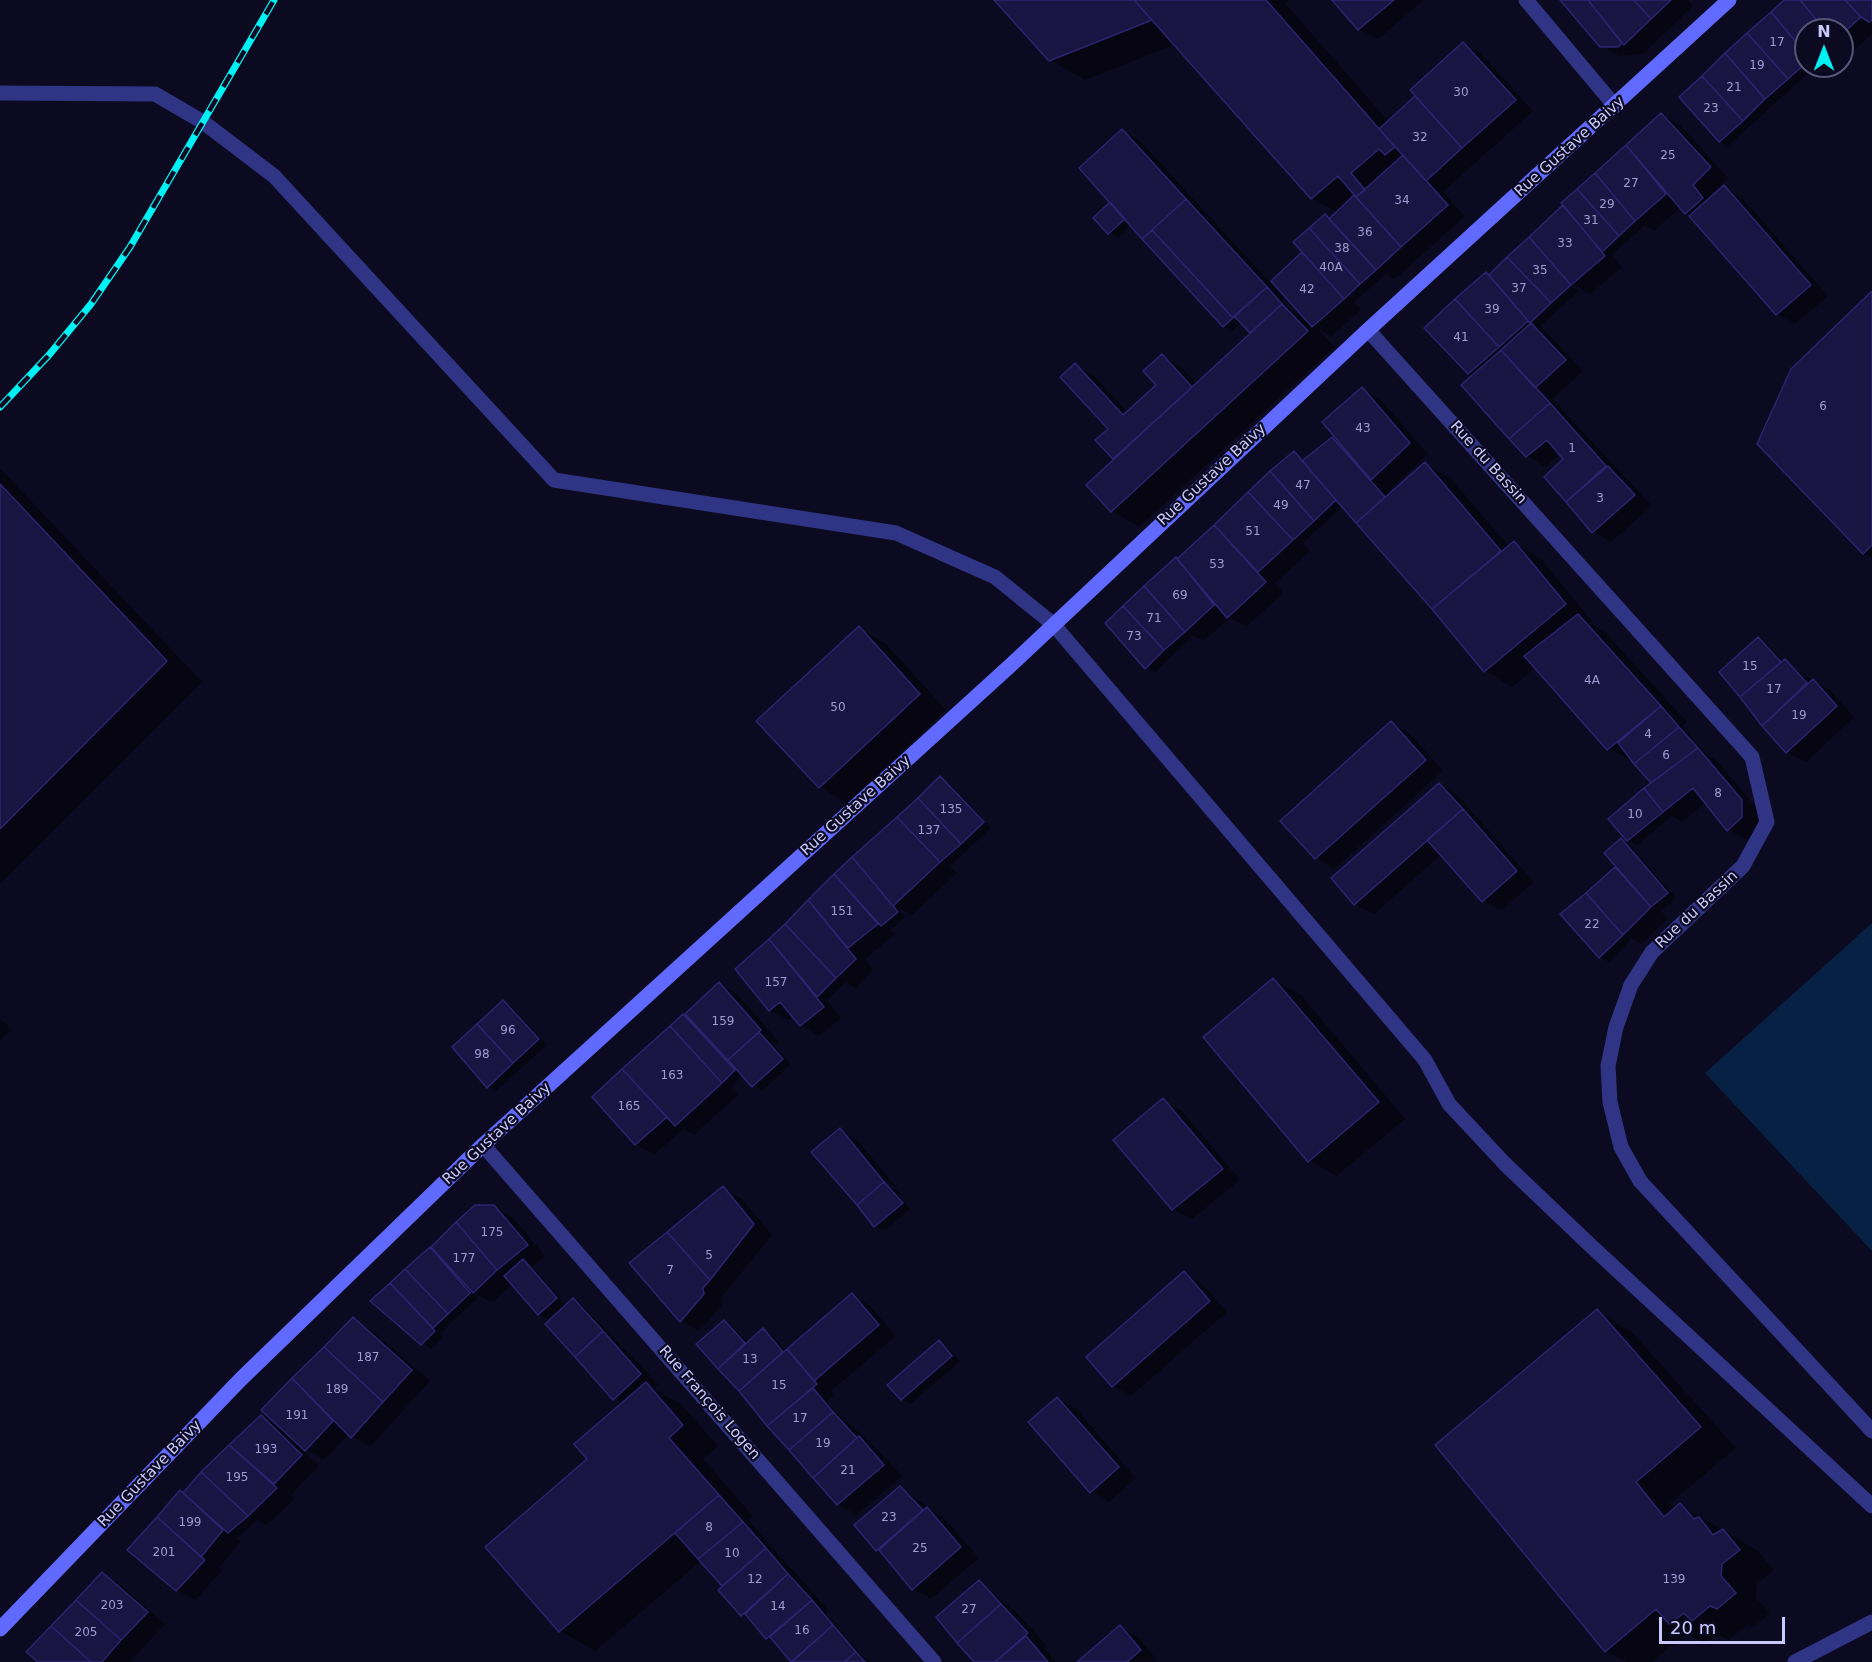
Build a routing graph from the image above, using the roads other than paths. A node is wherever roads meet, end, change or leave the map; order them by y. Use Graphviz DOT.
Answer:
graph roads {
  1 [pos="1526,0"];
  2 [pos="1729,0"];
  3 [pos="0,93"];
  4 [pos="1615,106"];
  5 [pos="1368,330"];
  6 [pos="1053,624"];
  7 [pos="483,1145"];
  8 [pos="1872,1431"];
  9 [pos="1872,1506"];
  10 [pos="1872,1622"];
  11 [pos="0,1629"];
  12 [pos="934,1662"];
  13 [pos="1795,1662"];
  1 -- 4 [label="street"];
  2 -- 4 [label="street, Rue Gustave Baivy"];
  3 -- 6 [label="street"];
  4 -- 5 [label="street, Rue Gustave Baivy"];
  5 -- 6 [label="street, Rue Gustave Baivy"];
  5 -- 8 [label="street, Rue du Bassin"];
  6 -- 7 [label="street, Rue Gustave Baivy"];
  6 -- 9 [label="street"];
  7 -- 11 [label="street, Rue Gustave Baivy"];
  7 -- 12 [label="street, Rue François Logen"];
  10 -- 13 [label="street"];
}
